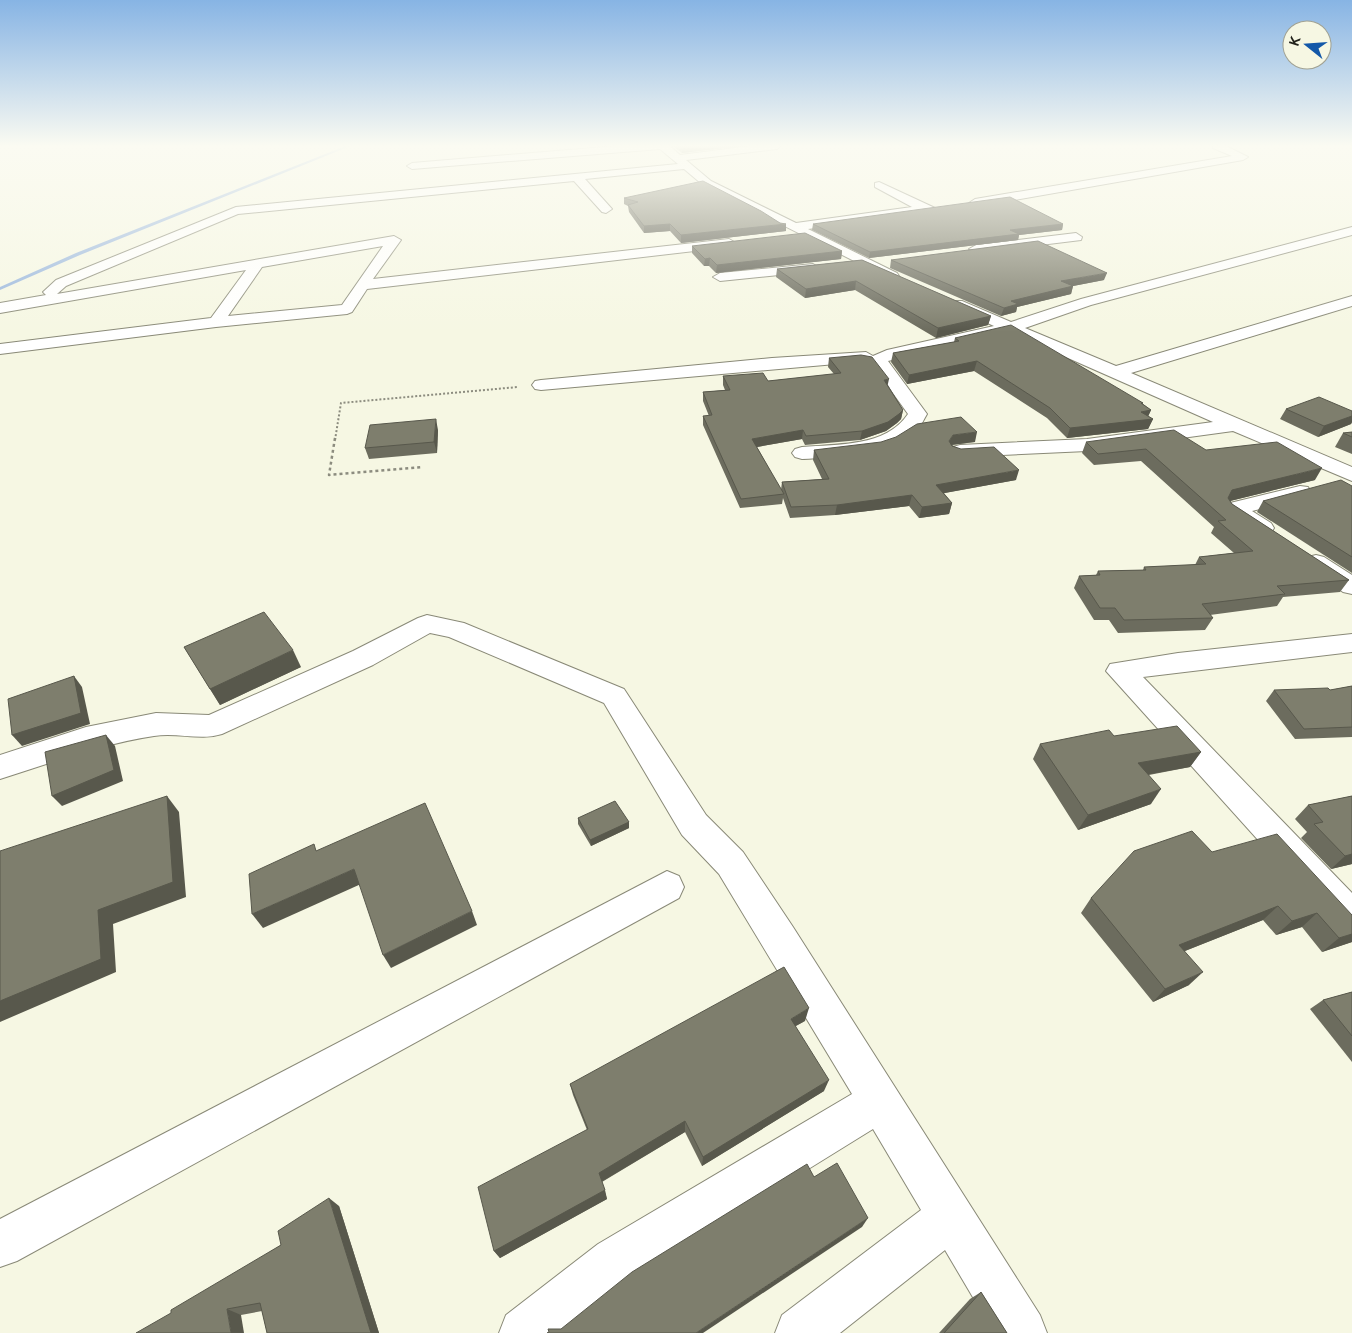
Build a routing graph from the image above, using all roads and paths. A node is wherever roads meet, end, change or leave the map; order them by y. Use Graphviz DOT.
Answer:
graph roads {
  1 [pos="274,207"];
  2 [pos="754,207"];
  3 [pos="922,207"];
  4 [pos="943,207"];
  5 [pos="926,209"];
  6 [pos="801,231"];
  7 [pos="1352,231"];
  8 [pos="778,237"];
  9 [pos="1076,237"];
  10 [pos="748,241"];
  11 [pos="965,251"];
  12 [pos="893,261"];
  13 [pos="256,264"];
  14 [pos="843,264"];
  15 [pos="864,264"];
  16 [pos="824,266"];
  17 [pos="720,277"];
  18 [pos="904,281"];
  19 [pos="362,285"];
  20 [pos="940,297"];
  21 [pos="40,301"];
  22 [pos="1352,301"];
  23 [pos="0,308"];
  24 [pos="216,322"];
  25 [pos="1012,327"];
  26 [pos="0,348"];
  27 [pos="878,360"];
  28 [pos="1115,372"];
  29 [pos="541,384"];
  30 [pos="1232,425"];
  31 [pos="958,451"];
  32 [pos="802,453"];
  33 [pos="1352,456"];
  34 [pos="1333,466"];
  35 [pos="423,467"];
  36 [pos="1352,477"];
  37 [pos="1352,586"];
  38 [pos="1352,643"];
  39 [pos="0,767"];
  40 [pos="667,887"];
  41 [pos="1352,918"];
  42 [pos="880,1101"];
  43 [pos="951,1216"];
  44 [pos="0,1244"];
  45 [pos="524,1333"];
  46 [pos="800,1333"];
  47 [pos="1022,1333"];
  1 -- 21 [label="street"];
  2 -- 6 [label="street"];
  3 -- 5 [label="street"];
  4 -- 5 [label="street"];
  5 -- 6 [label="street"];
  6 -- 8 [label="street"];
  6 -- 15 [label="street"];
  7 -- 25 [label="street"];
  9 -- 11 [label="street"];
  10 -- 19 [label="street"];
  12 -- 15 [label="street"];
  13 -- 19 [label="street"];
  13 -- 21 [label="street"];
  13 -- 24 [label="street"];
  14 -- 15 [label="street"];
  15 -- 18 [label="street"];
  16 -- 17 [label="street"];
  19 -- 24 [label="street"];
  20 -- 25 [label="street"];
  21 -- 23 [label="street"];
  22 -- 28 [label="street"];
  24 -- 26 [label="street"];
  25 -- 27 [label="street"];
  25 -- 28 [label="street"];
  27 -- 29 [label="street"];
  27 -- 32 [label="street"];
  28 -- 30 [label="street"];
  29 -- 35 [label="path"];
  30 -- 31 [label="street"];
  30 -- 34 [label="street"];
  33 -- 34 [label="street"];
  34 -- 36 [label="street"];
  36 -- 37 [label="street"];
  38 -- 41 [label="street"];
  39 -- 42 [label="street"];
  40 -- 44 [label="street"];
  42 -- 43 [label="street"];
  42 -- 45 [label="street"];
  43 -- 46 [label="street"];
  43 -- 47 [label="street"];
}
